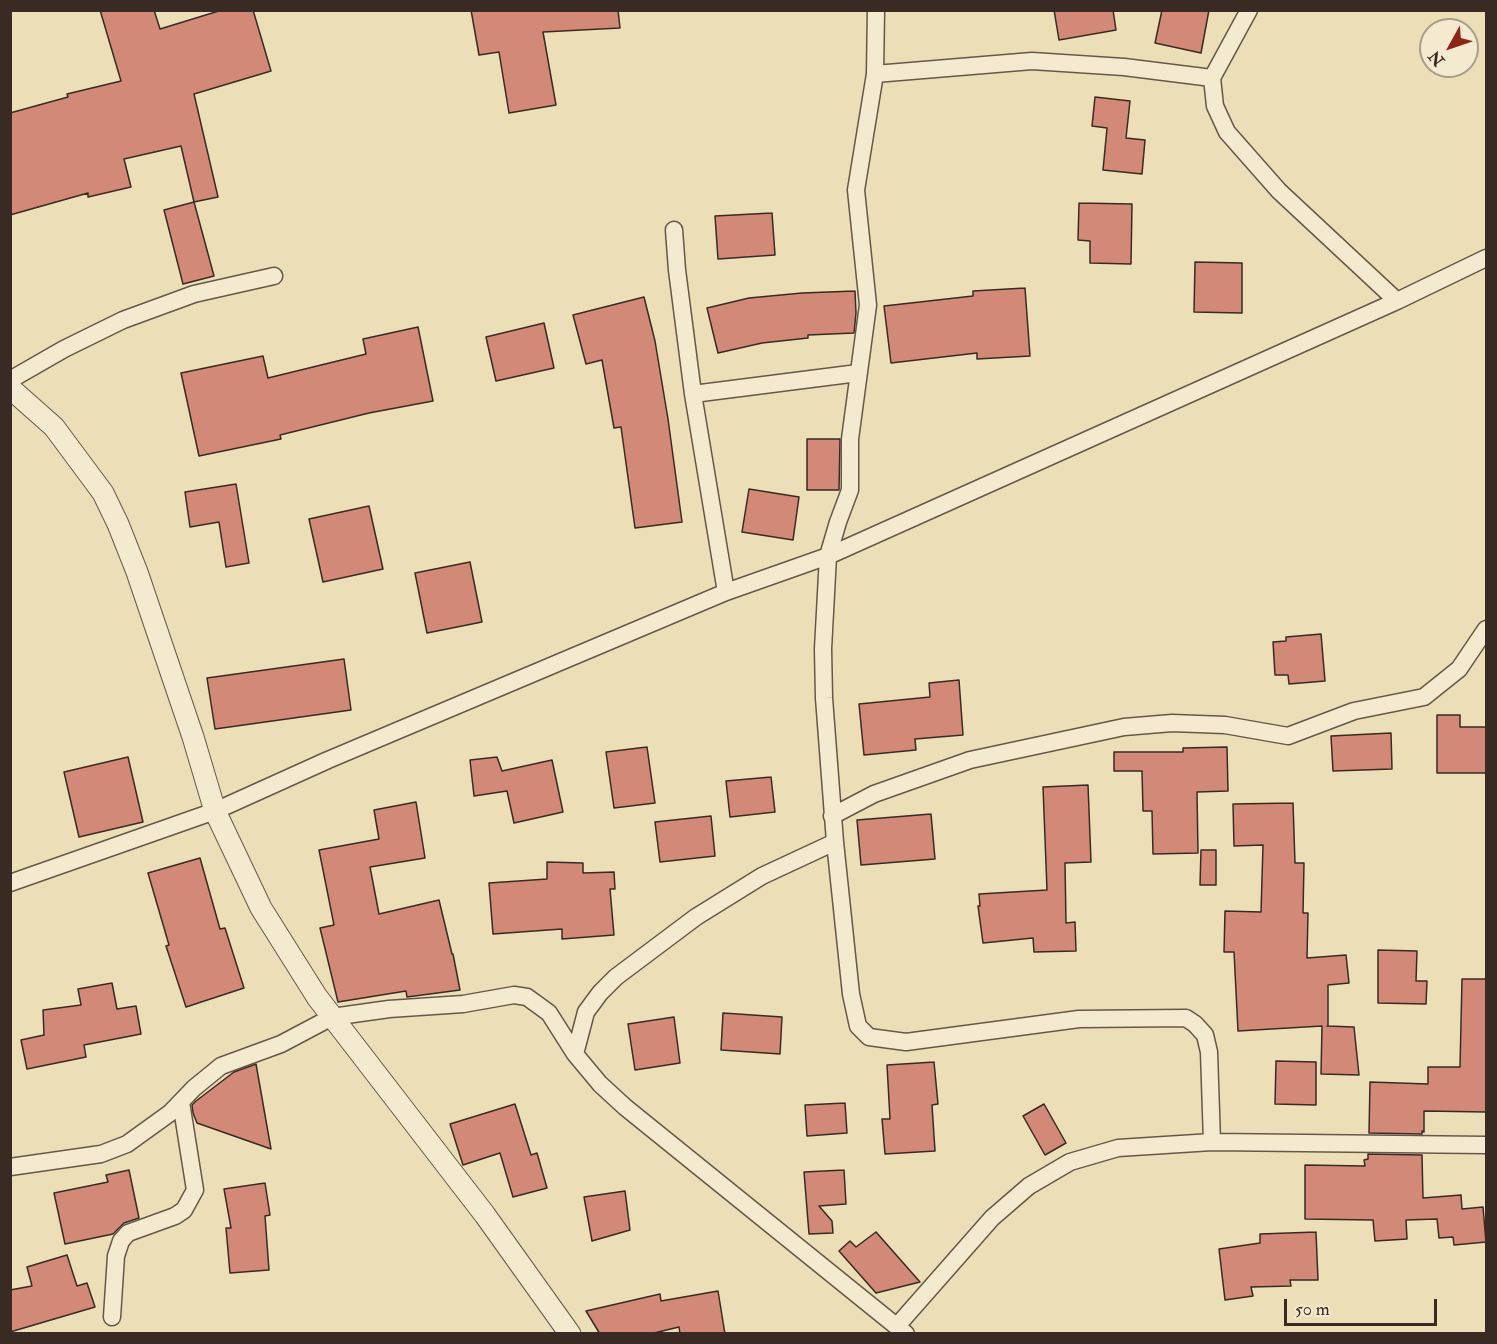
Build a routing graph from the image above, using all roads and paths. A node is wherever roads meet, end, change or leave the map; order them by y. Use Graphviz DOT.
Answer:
graph roads {
  1 [pos="876,10"];
  2 [pos="1249,10"];
  3 [pos="875,74"];
  4 [pos="1212,78"];
  5 [pos="674,230"];
  6 [pos="1486,258"];
  7 [pos="274,276"];
  8 [pos="1397,301"];
  9 [pos="858,373"];
  10 [pos="10,380"];
  11 [pos="10,388"];
  12 [pos="693,394"];
  13 [pos="828,556"];
  14 [pos="726,592"];
  15 [pos="1486,629"];
  16 [pos="215,811"];
  17 [pos="832,816"];
  18 [pos="835,842"];
  19 [pos="10,883"];
  20 [pos="332,1017"];
  21 [pos="575,1054"];
  22 [pos="181,1102"];
  23 [pos="1212,1142"];
  24 [pos="1486,1145"];
  25 [pos="10,1167"];
  26 [pos="112,1317"];
  27 [pos="902,1330"];
  28 [pos="570,1334"];
  1 -- 3 [label="street"];
  2 -- 4 [label="street"];
  3 -- 4 [label="street"];
  3 -- 9 [label="street"];
  4 -- 8 [label="street"];
  5 -- 12 [label="street"];
  6 -- 8 [label="street"];
  7 -- 10 [label="street"];
  8 -- 13 [label="street"];
  9 -- 12 [label="street"];
  9 -- 13 [label="street"];
  11 -- 16 [label="street"];
  12 -- 14 [label="street"];
  13 -- 14 [label="street"];
  13 -- 17 [label="street"];
  14 -- 16 [label="street"];
  15 -- 17 [label="street"];
  16 -- 19 [label="street"];
  16 -- 20 [label="street"];
  17 -- 18 [label="street"];
  18 -- 21 [label="street"];
  18 -- 23 [label="street"];
  20 -- 21 [label="street"];
  20 -- 22 [label="street"];
  20 -- 28 [label="street"];
  21 -- 27 [label="street"];
  22 -- 25 [label="street"];
  22 -- 26 [label="street"];
  23 -- 24 [label="street"];
  23 -- 27 [label="street"];
}
